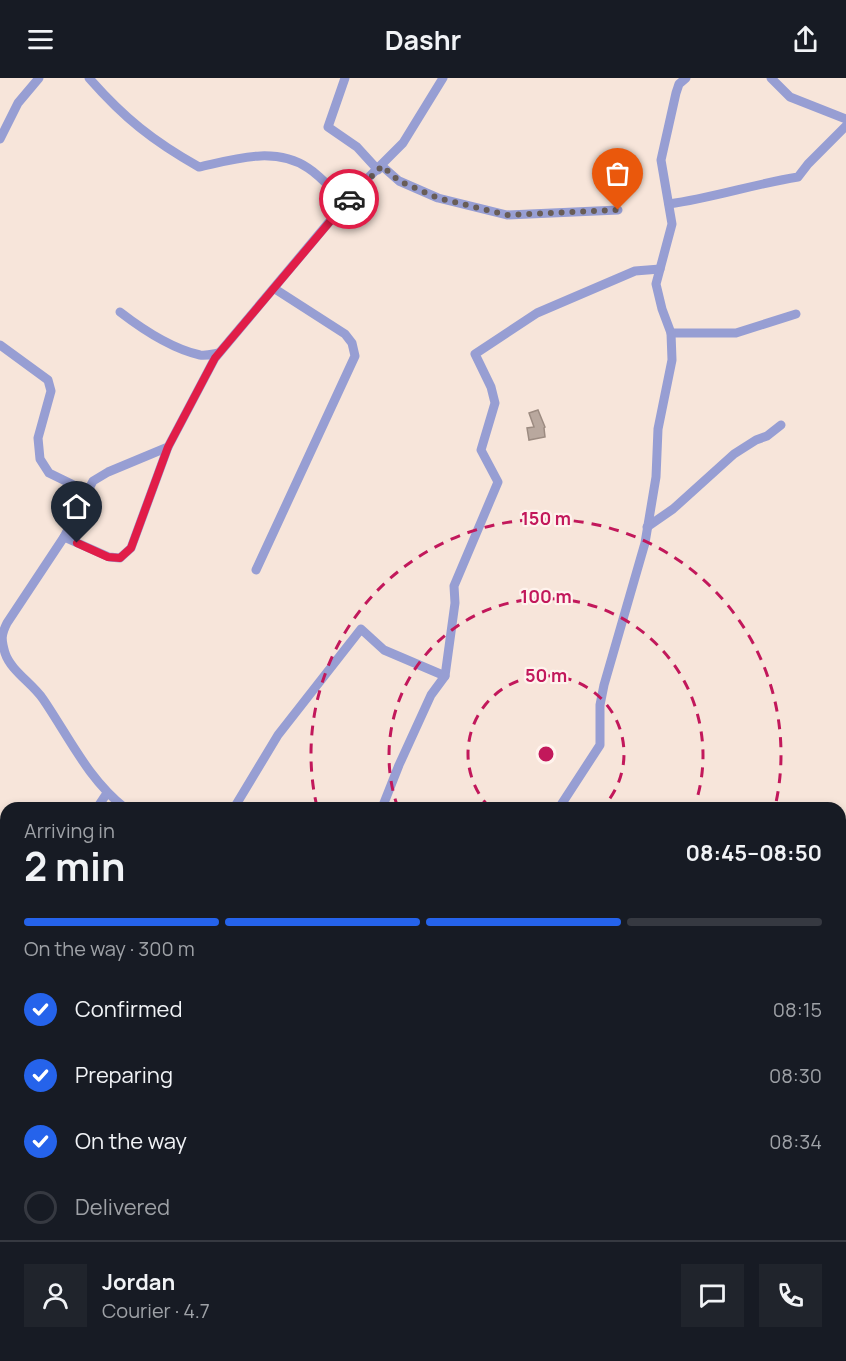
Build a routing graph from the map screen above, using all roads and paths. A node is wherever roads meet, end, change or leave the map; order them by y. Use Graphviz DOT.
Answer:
graph roads {
  1 [pos="39,78"];
  2 [pos="89,78"];
  3 [pos="345,78"];
  4 [pos="443,78"];
  5 [pos="686,78"];
  6 [pos="771,78"];
  7 [pos="846,118"];
  8 [pos="846,126"];
  9 [pos="0,139"];
  10 [pos="380,168"];
  11 [pos="346,203"];
  12 [pos="669,204"];
  13 [pos="618,210"];
  14 [pos="660,269"];
  15 [pos="274,289"];
  16 [pos="120,312"];
  17 [pos="796,314"];
  18 [pos="671,333"];
  19 [pos="0,345"];
  20 [pos="219,353"];
  21 [pos="781,425"];
  22 [pos="168,447"];
  23 [pos="87,492"];
  24 [pos="647,527"];
  25 [pos="64,537"];
  26 [pos="256,570"];
  27 [pos="0,636"];
  28 [pos="445,675"];
  29 [pos="107,793"];
  30 [pos="101,802"];
  31 [pos="118,802"];
  32 [pos="238,802"];
  33 [pos="384,802"];
  34 [pos="563,802"];
  1 -- 9 [label="street"];
  2 -- 11 [label="street"];
  3 -- 10 [label="street"];
  4 -- 10 [label="street"];
  5 -- 12 [label="street"];
  6 -- 7 [label="street"];
  8 -- 12 [label="street"];
  10 -- 11 [label="street"];
  10 -- 13 [label="street"];
  11 -- 15 [label="street"];
  12 -- 14 [label="street"];
  14 -- 18 [label="street"];
  14 -- 28 [label="street"];
  15 -- 20 [label="street"];
  15 -- 26 [label="street"];
  16 -- 20 [label="street"];
  17 -- 18 [label="street"];
  18 -- 24 [label="street"];
  19 -- 23 [label="street"];
  20 -- 22 [label="street"];
  21 -- 24 [label="street"];
  22 -- 23 [label="street"];
  22 -- 25 [label="street"];
  23 -- 25 [label="street"];
  24 -- 34 [label="street"];
  25 -- 27 [label="street"];
  27 -- 29 [label="street"];
  28 -- 32 [label="street"];
  28 -- 33 [label="street"];
  29 -- 30 [label="street"];
  29 -- 31 [label="street"];
}
